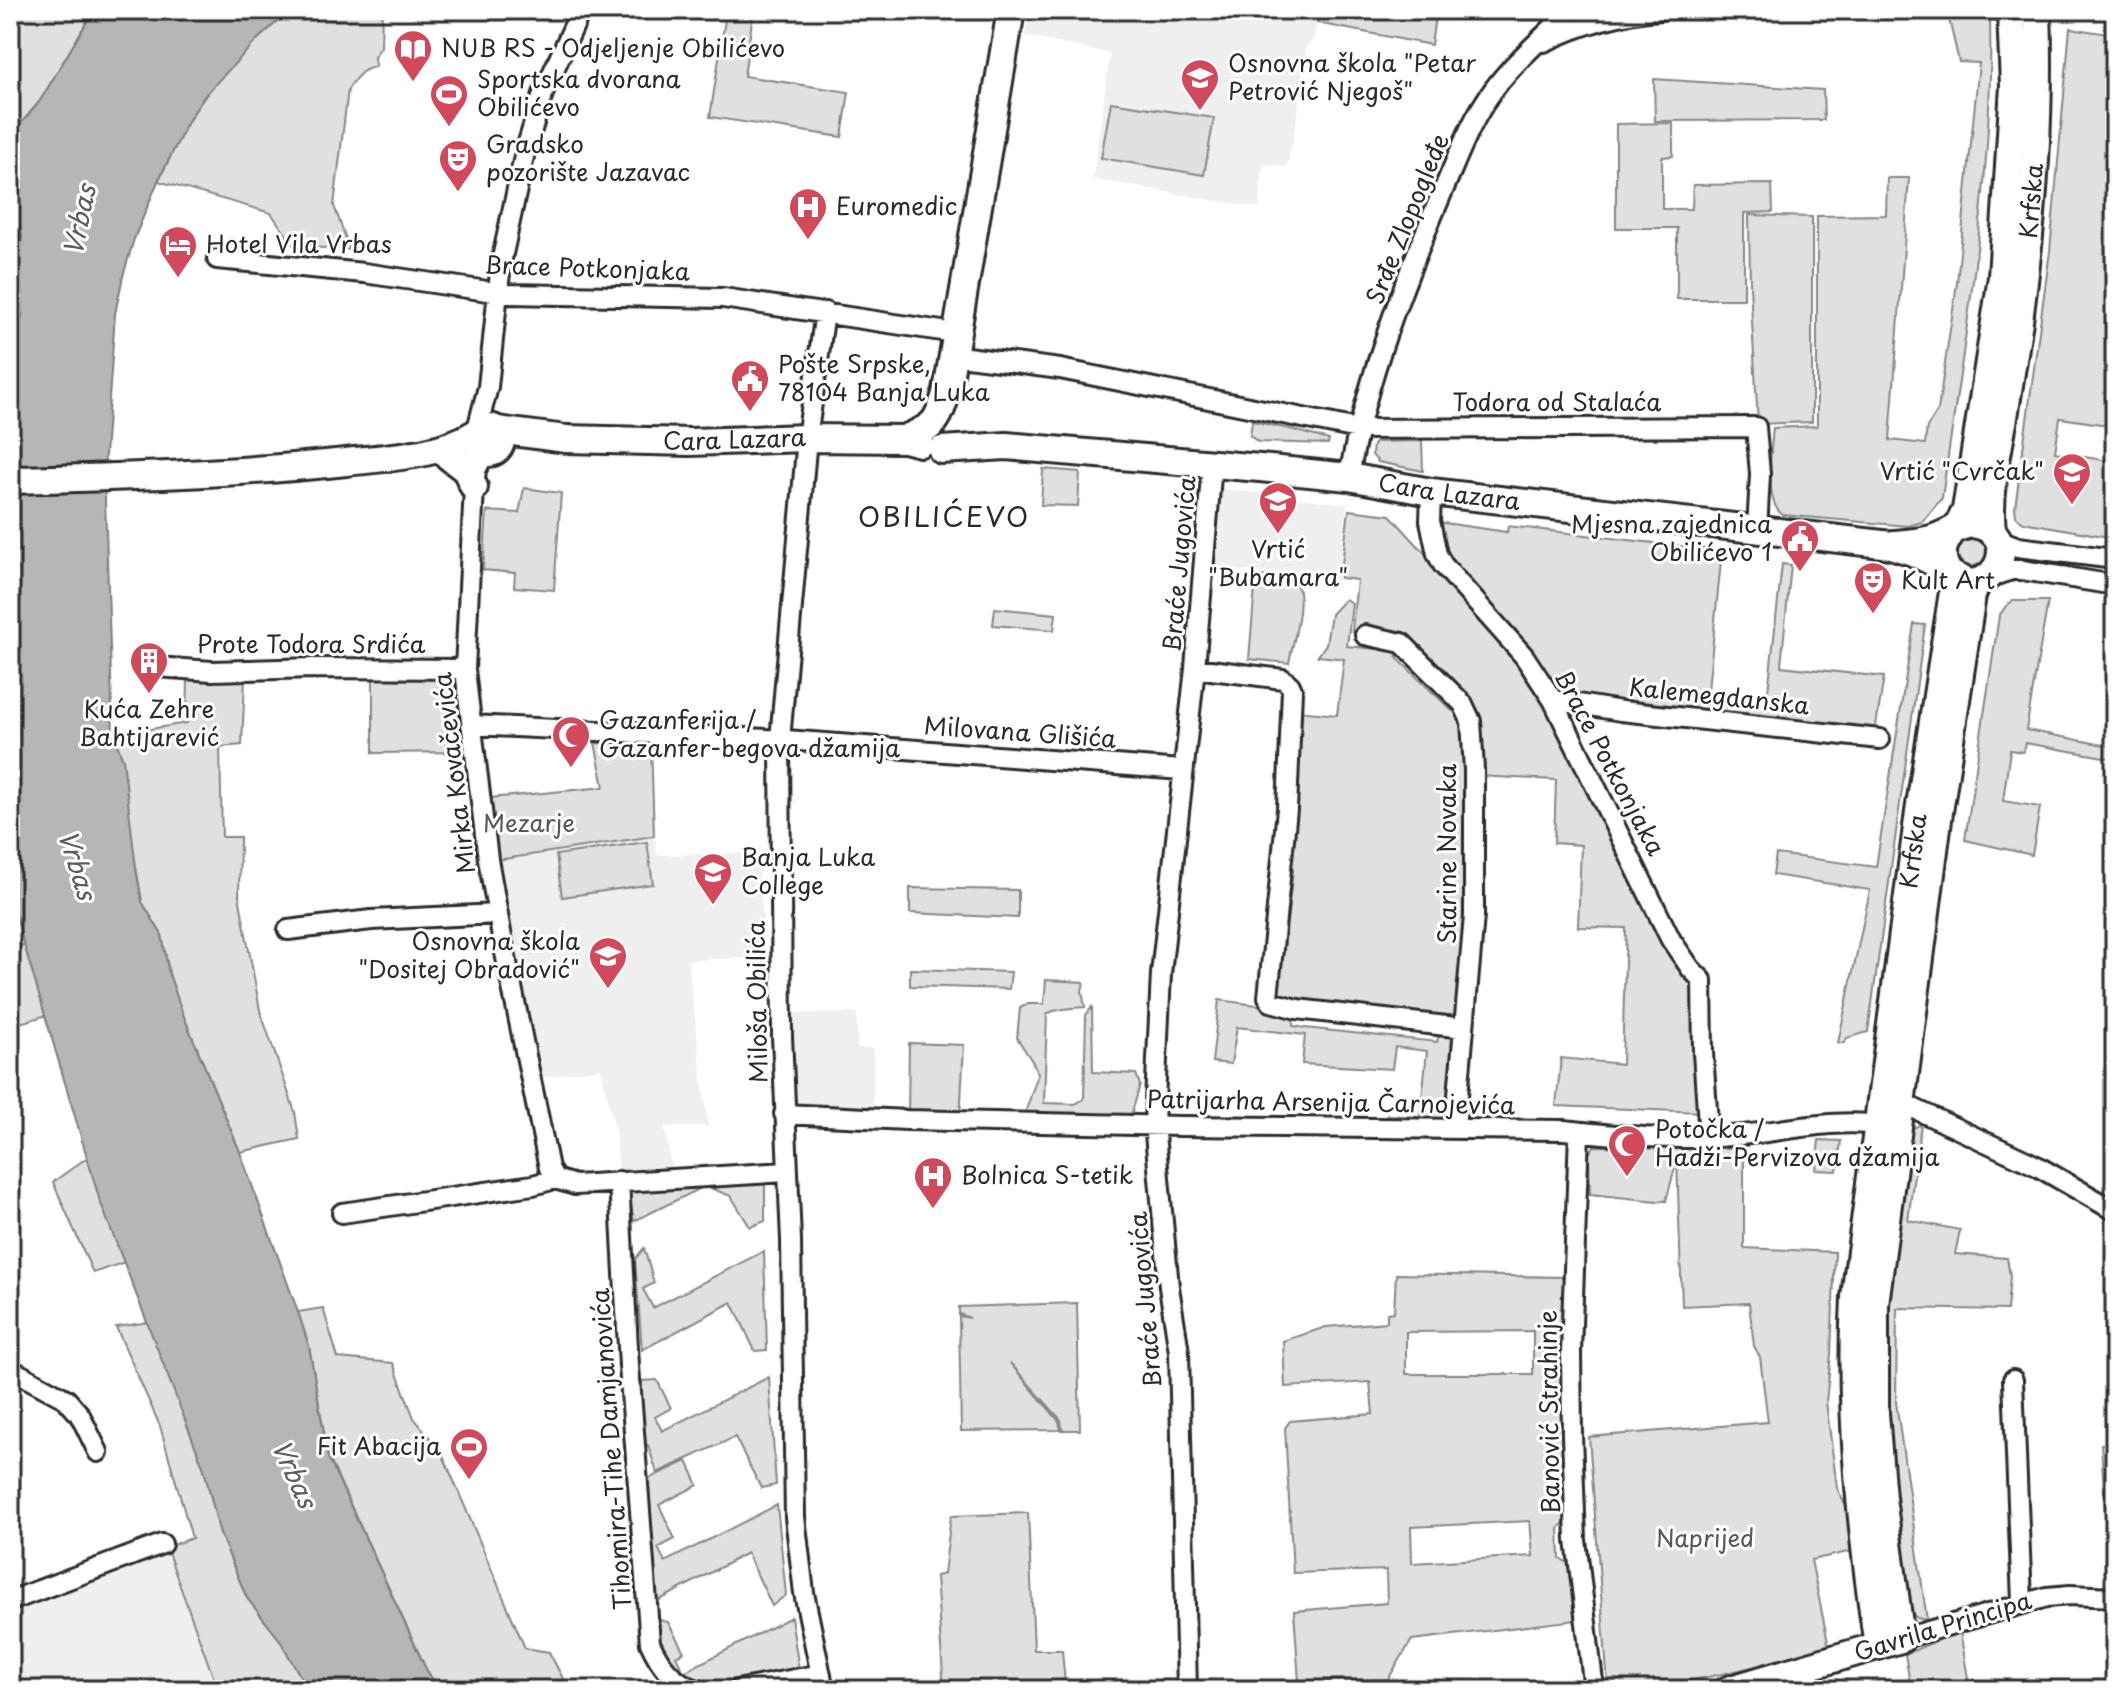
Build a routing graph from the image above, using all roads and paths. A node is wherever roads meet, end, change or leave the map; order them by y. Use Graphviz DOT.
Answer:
graph roads {
  1 [pos="581,10"];
  2 [pos="1011,10"];
  3 [pos="1570,10"];
  4 [pos="1660,10"];
  5 [pos="2011,10"];
  6 [pos="2037,10"];
  7 [pos="1628,11"];
  8 [pos="1531,49"];
  9 [pos="217,259"];
  10 [pos="498,292"];
  11 [pos="825,312"];
  12 [pos="953,344"];
  13 [pos="1358,429"];
  14 [pos="944,436"];
  15 [pos="807,438"];
  16 [pos="488,441"];
  17 [pos="441,453"];
  18 [pos="1212,464"];
  19 [pos="1349,477"];
  20 [pos="10,480"];
  21 [pos="474,487"];
  22 [pos="1431,492"];
  23 [pos="1954,530"];
  24 [pos="1757,531"];
  25 [pos="1995,536"];
  26 [pos="1891,545"];
  27 [pos="2115,559"];
  28 [pos="1967,577"];
  29 [pos="2115,585"];
  30 [pos="1365,635"];
  31 [pos="156,667"];
  32 [pos="1195,668"];
  33 [pos="465,669"];
  34 [pos="1553,700"];
  35 [pos="471,725"];
  36 [pos="1880,739"];
  37 [pos="780,740"];
  38 [pos="1182,770"];
  39 [pos="498,914"];
  40 [pos="288,930"];
  41 [pos="1464,1028"];
  42 [pos="1900,1102"];
  43 [pos="784,1114"];
  44 [pos="1933,1117"];
  45 [pos="1877,1125"];
  46 [pos="1154,1126"];
  47 [pos="1455,1129"];
  48 [pos="1579,1132"];
  49 [pos="1709,1137"];
  50 [pos="1894,1149"];
  51 [pos="787,1172"];
  52 [pos="555,1179"];
  53 [pos="619,1181"];
  54 [pos="2115,1211"];
  55 [pos="342,1213"];
  56 [pos="10,1369"];
  57 [pos="2013,1380"];
  58 [pos="98,1452"];
  59 [pos="162,1544"];
  60 [pos="2115,1597"];
  61 [pos="10,1601"];
  62 [pos="2022,1602"];
  63 [pos="1890,1643"];
  64 [pos="823,1682"];
  65 [pos="698,1690"];
  66 [pos="737,1690"];
  67 [pos="1187,1690"];
  68 [pos="1594,1690"];
  69 [pos="1728,1690"];
  1 -- 10 [label="street, Mirka Kovačevića"];
  2 -- 12 [label="main road"];
  3 -- 8 [label="street, Srđe Zlopogleđe"];
  4 -- 7 [label="street"];
  5 -- 23 [label="main road, Krfska"];
  6 -- 25 [label="main road, Krfska"];
  7 -- 8 [label="street"];
  8 -- 13 [label="street, Srđe Zlopogleđe"];
  9 -- 10 [label="street, Brace Potkonjaka"];
  10 -- 11 [label="street, Brace Potkonjaka"];
  10 -- 16 [label="street, Mirka Kovačevića"];
  11 -- 12 [label="street, Brace Potkonjaka"];
  11 -- 15 [label="street, Miloša Obilića"];
  12 -- 13 [label="street, Brace Potkonjaka"];
  12 -- 14 [label="main road"];
  13 -- 19 [label="street, Srđe Zlopogleđe"];
  13 -- 24 [label="street, Todora od Stalaća"];
  14 -- 15 [label="main road, Cara Lazara"];
  14 -- 18 [label="main road, Cara Lazara"];
  15 -- 16 [label="main road, Cara Lazara"];
  15 -- 37 [label="street, Miloša Obilića"];
  16 -- 17 [label="main road, Cara Lazara"];
  16 -- 21 [label="street, Mirka Kovačevića"];
  17 -- 20 [label="main road, Cara Lazara"];
  17 -- 21 [label="main road"];
  18 -- 19 [label="main road, Cara Lazara"];
  18 -- 32 [label="street, Braće Jugovića"];
  19 -- 22 [label="main road, Cara Lazara"];
  21 -- 33 [label="street, Mirka Kovačevića"];
  22 -- 24 [label="main road, Cara Lazara"];
  22 -- 34 [label="street, Brace Potkonjaka"];
  23 -- 25 [label="main road"];
  23 -- 26 [label="main road, Cara Lazara"];
  23 -- 28 [label="main road"];
  24 -- 26 [label="main road, Cara Lazara"];
  25 -- 27 [label="street"];
  25 -- 28 [label="main road"];
  26 -- 28 [label="main road, Cara Lazara"];
  28 -- 29 [label="street"];
  28 -- 42 [label="main road, Krfska"];
  28 -- 45 [label="main road, Krfska"];
  30 -- 41 [label="street, Starine Novaka"];
  31 -- 33 [label="street, Prote Todora Srdića"];
  32 -- 38 [label="street, Braće Jugovića"];
  32 -- 41 [label="street, Braće Jugovića"];
  33 -- 35 [label="street, Mirka Kovačevića"];
  34 -- 36 [label="street, Kalemegdanska"];
  34 -- 49 [label="street, Brace Potkonjaka"];
  35 -- 37 [label="street, Milovana Glišića"];
  35 -- 39 [label="street, Mirka Kovačevića"];
  37 -- 38 [label="street, Milovana Glišića"];
  37 -- 43 [label="street, Miloša Obilića"];
  38 -- 46 [label="street, Braće Jugovića"];
  39 -- 40 [label="street"];
  39 -- 52 [label="street, Mirka Kovačevića"];
  41 -- 47 [label="street, Starine Novaka"];
  42 -- 44 [label="street"];
  42 -- 50 [label="main road, Krfska"];
  43 -- 46 [label="street, Patrijarha Arsenija Čarnojevića"];
  43 -- 51 [label="street, Miloša Obilića"];
  44 -- 50 [label="street"];
  44 -- 54 [label="street"];
  45 -- 49 [label="street, Patrijarha Arsenija Čarnojevića"];
  45 -- 63 [label="main road, Krfska"];
  46 -- 47 [label="street, Patrijarha Arsenija Čarnojevića"];
  46 -- 67 [label="street, Braće Jugovića"];
  47 -- 48 [label="street, Patrijarha Arsenija Čarnojevića"];
  48 -- 49 [label="street, Patrijarha Arsenija Čarnojevića"];
  48 -- 68 [label="street, Banović Strahinje"];
  50 -- 63 [label="main road, Krfska"];
  51 -- 53 [label="street"];
  51 -- 64 [label="street, Miloša Obilića"];
  52 -- 53 [label="street"];
  52 -- 55 [label="street"];
  53 -- 65 [label="street, Tihomira-Tihe Damjanovića"];
  56 -- 58 [label="street"];
  57 -- 62 [label="street"];
  59 -- 61 [label="street"];
  60 -- 62 [label="street, Gavrila Principa"];
  62 -- 63 [label="street, Gavrila Principa"];
  63 -- 69 [label="main road, Gavrila Principa"];
  64 -- 66 [label="street"];
}
